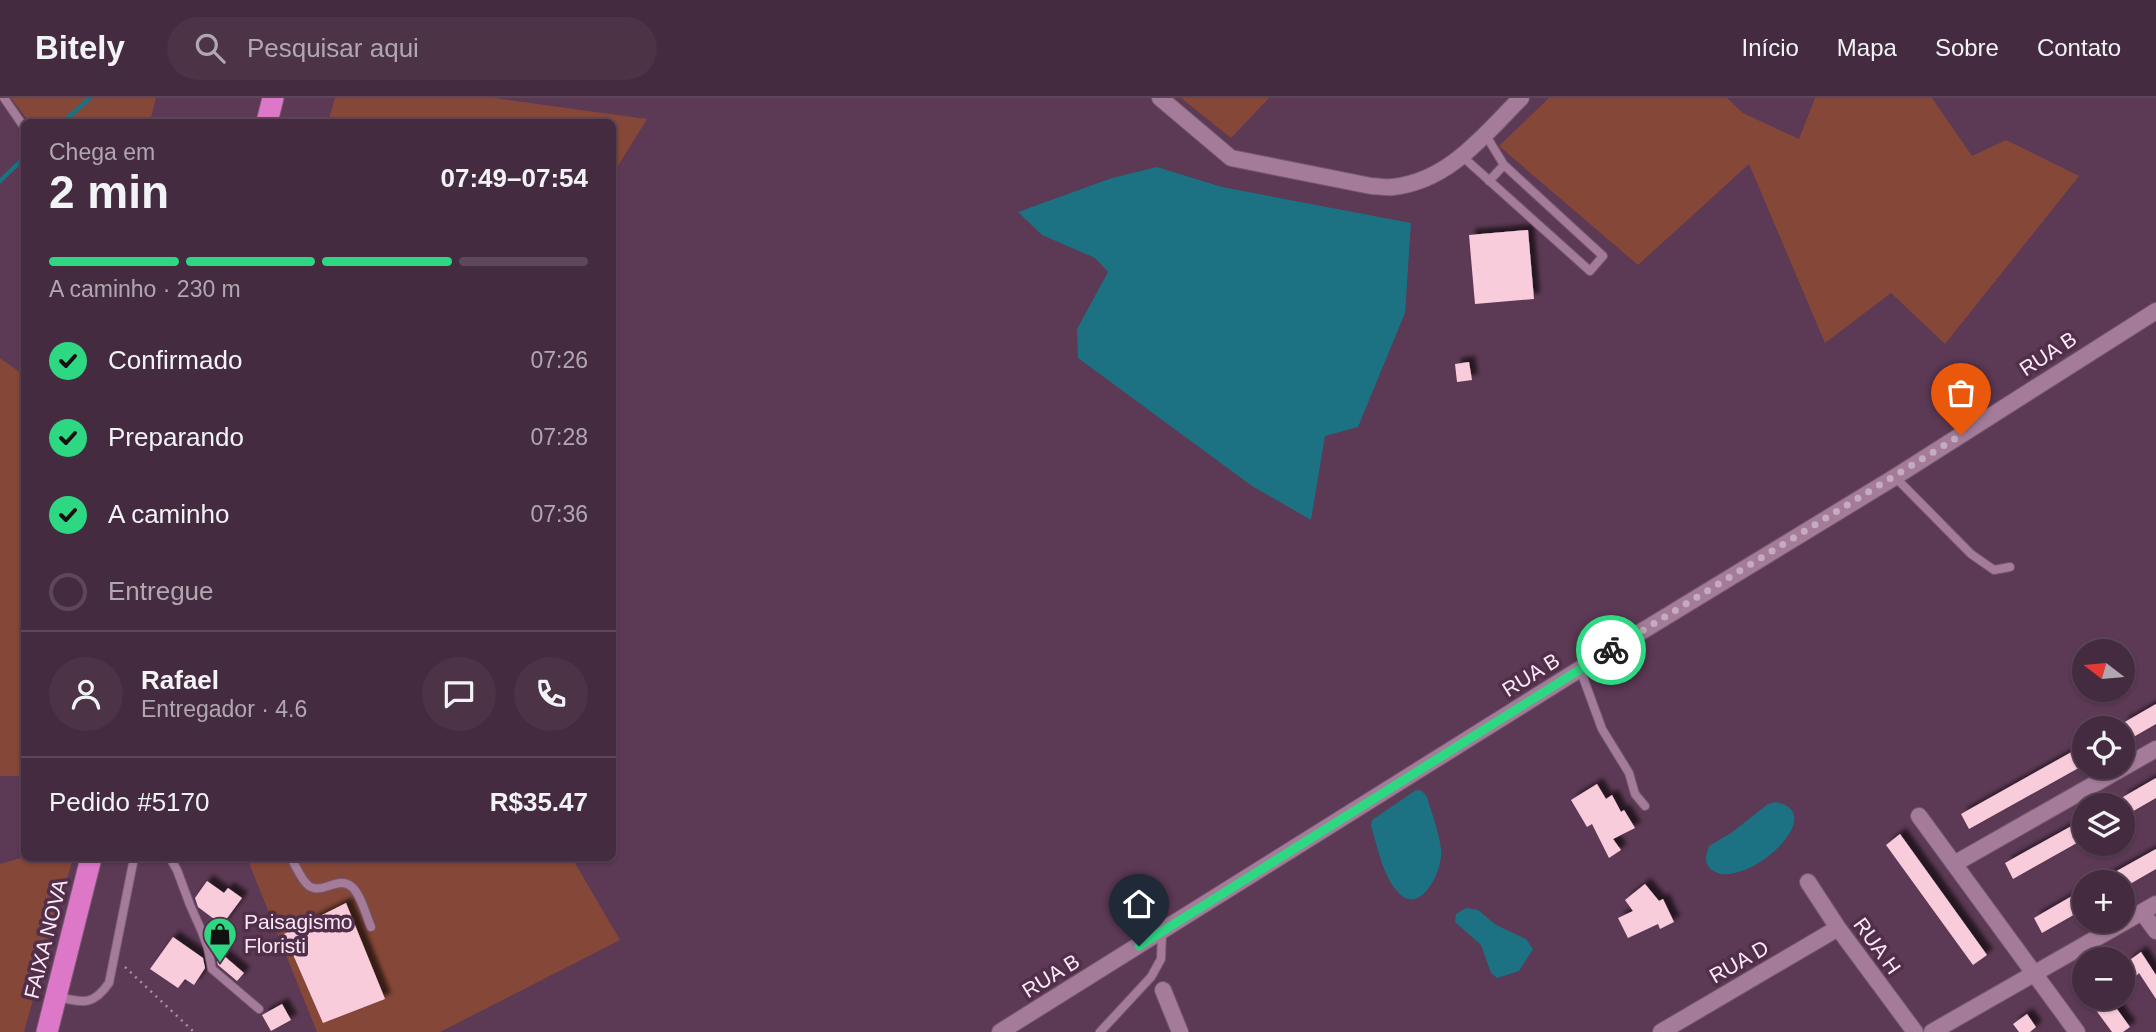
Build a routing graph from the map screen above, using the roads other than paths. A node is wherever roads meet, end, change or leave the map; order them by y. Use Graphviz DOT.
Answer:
graph roads {
  1 [pos="4,98"];
  2 [pos="273,98"];
  3 [pos="1160,98"];
  4 [pos="1521,98"];
  5 [pos="268,119"];
  6 [pos="21,123"];
  7 [pos="1485,134"];
  8 [pos="1463,157"];
  9 [pos="1504,164"];
  10 [pos="1489,181"];
  11 [pos="2156,311"];
  12 [pos="1895,477"];
  13 [pos="2010,567"];
  14 [pos="1580,668"];
  15 [pos="2156,749"];
  16 [pos="1646,806"];
  17 [pos="1919,816"];
  18 [pos="90,861"];
  19 [pos="133,861"];
  20 [pos="172,861"];
  21 [pos="293,861"];
  22 [pos="1954,864"];
  23 [pos="1808,882"];
  24 [pos="2149,908"];
  25 [pos="371,927"];
  26 [pos="1838,928"];
  27 [pos="2156,931"];
  28 [pos="1162,932"];
  29 [pos="2035,973"];
  30 [pos="1163,990"];
  31 [pos="57,998"];
  32 [pos="259,1010"];
  33 [pos="47,1032"];
  34 [pos="1000,1032"];
  35 [pos="1100,1032"];
  36 [pos="1180,1032"];
  37 [pos="1661,1032"];
  38 [pos="1915,1032"];
  39 [pos="1933,1032"];
  40 [pos="2077,1032"];
  1 -- 6 [label="lane"];
  2 -- 5 [label="highway"];
  3 -- 8 [label="street"];
  4 -- 7 [label="street"];
  7 -- 8 [label="street"];
  7 -- 9 [label="lane"];
  8 -- 10 [label="lane"];
  9 -- 10 [label="lane"];
  9 -- 10 [label="lane"];
  11 -- 12 [label="street, RUA B"];
  12 -- 13 [label="lane"];
  12 -- 14 [label="street, RUA B"];
  14 -- 16 [label="lane"];
  14 -- 28 [label="street, RUA B"];
  15 -- 22 [label="street"];
  17 -- 22 [label="street"];
  18 -- 31 [label="highway, FAIXA NOVA"];
  19 -- 31 [label="lane"];
  20 -- 32 [label="lane"];
  21 -- 25 [label="lane"];
  22 -- 29 [label="street"];
  23 -- 26 [label="street, RUA H"];
  24 -- 27 [label="street"];
  24 -- 29 [label="street"];
  26 -- 37 [label="street, RUA D"];
  26 -- 38 [label="street, RUA H"];
  28 -- 34 [label="street, RUA B"];
  28 -- 35 [label="lane"];
  29 -- 39 [label="street"];
  29 -- 40 [label="street"];
  30 -- 36 [label="street"];
  31 -- 33 [label="highway, FAIXA NOVA"];
}
